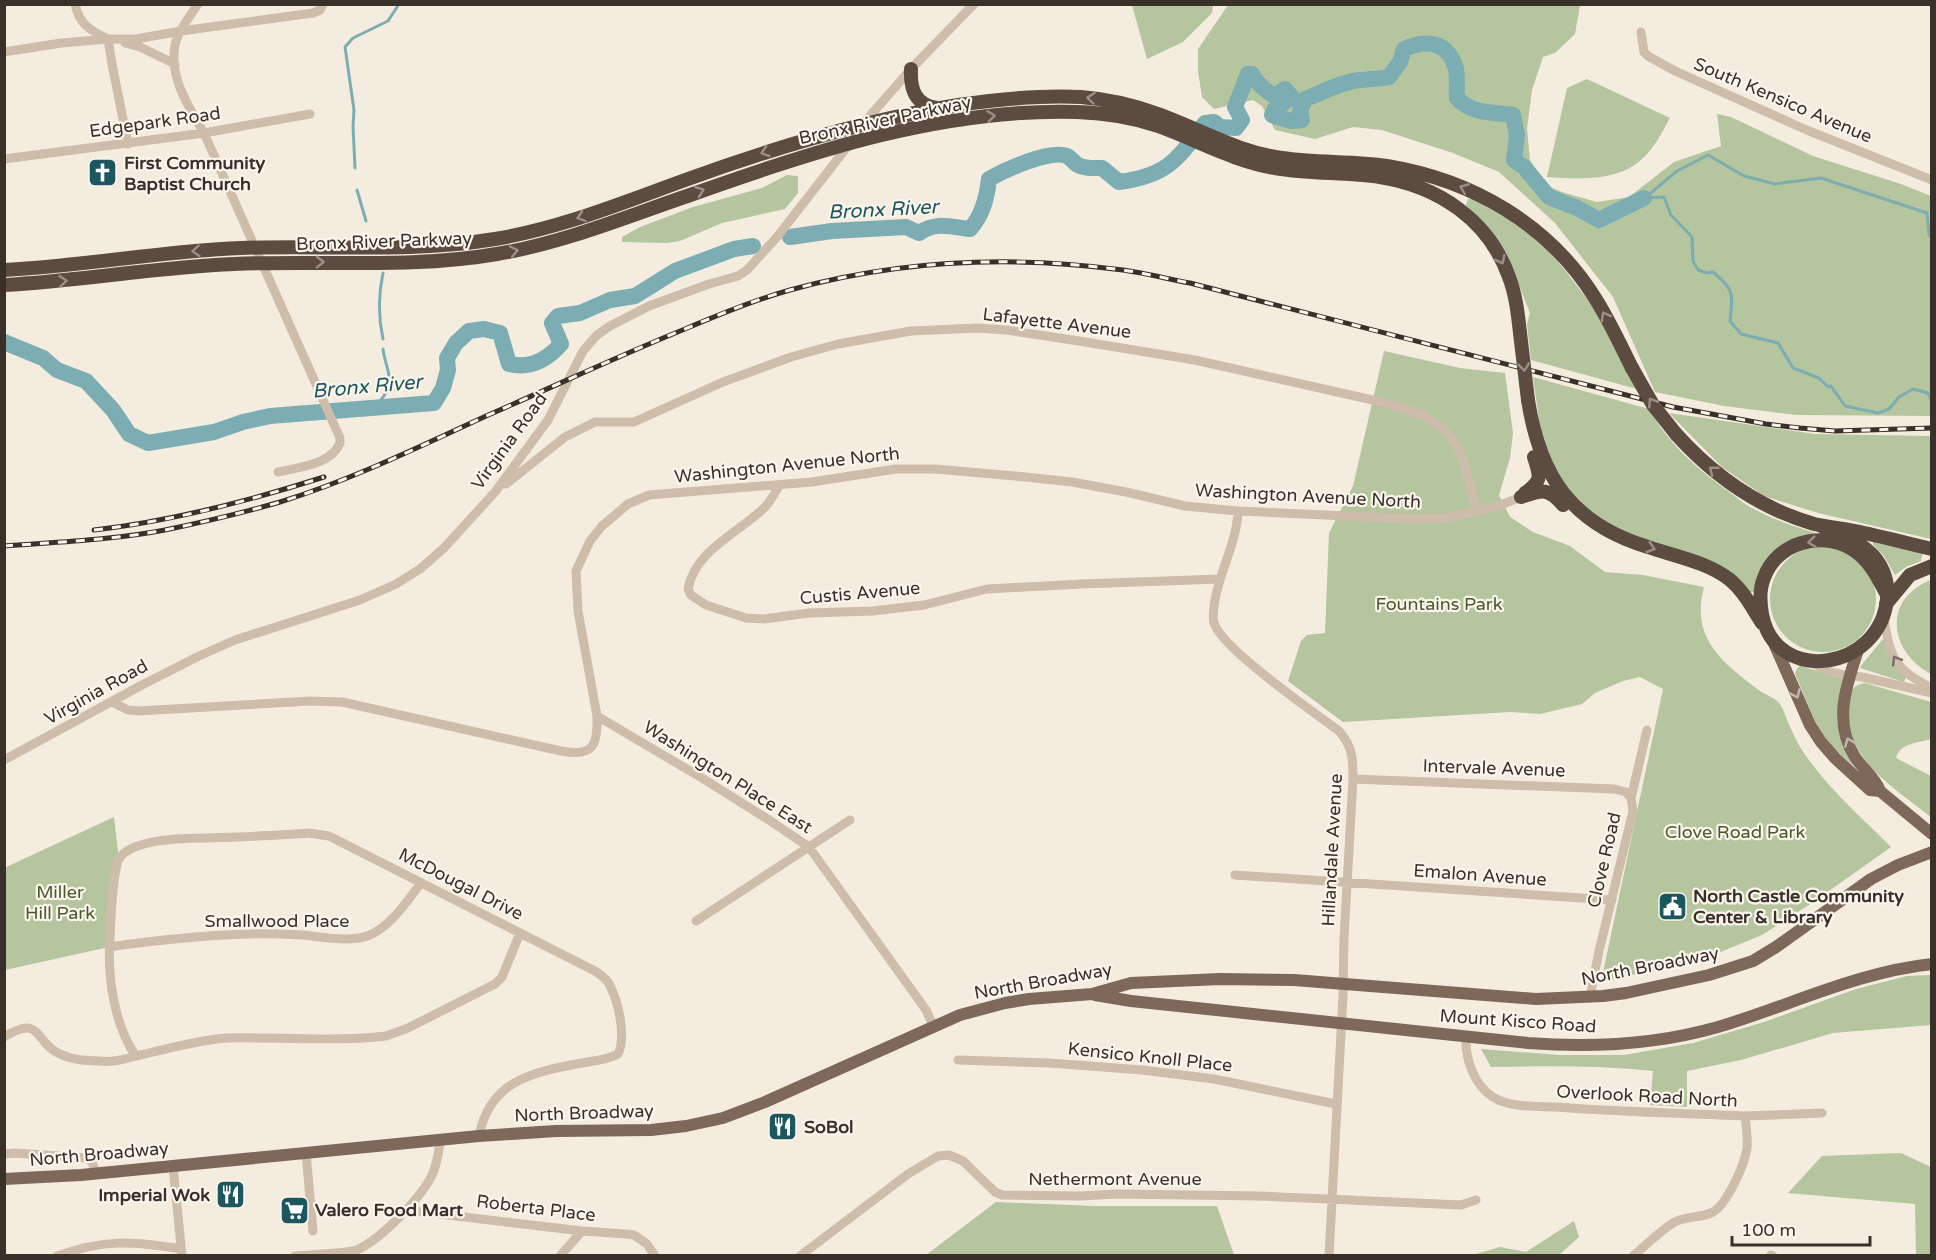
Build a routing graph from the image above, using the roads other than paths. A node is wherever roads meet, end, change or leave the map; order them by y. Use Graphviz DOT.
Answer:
graph roads {
  1 [pos="75,4"];
  2 [pos="198,4"];
  3 [pos="323,4"];
  4 [pos="974,4"];
  5 [pos="181,31"];
  6 [pos="1641,32"];
  7 [pos="108,39"];
  8 [pos="4,52"];
  9 [pos="175,64"];
  10 [pos="911,69"];
  11 [pos="942,108"];
  12 [pos="310,114"];
  13 [pos="861,125"];
  14 [pos="1179,129"];
  15 [pos="204,133"];
  16 [pos="851,142"];
  17 [pos="1208,142"];
  18 [pos="128,144"];
  19 [pos="4,159"];
  20 [pos="1932,180"];
  21 [pos="254,248"];
  22 [pos="262,263"];
  23 [pos="4,270"];
  24 [pos="4,285"];
  25 [pos="1528,405"];
  26 [pos="278,472"];
  27 [pos="779,486"];
  28 [pos="495,492"];
  29 [pos="1521,496"];
  30 [pos="1238,511"];
  31 [pos="1477,512"];
  32 [pos="1819,525"];
  33 [pos="1628,540"];
  34 [pos="1932,549"];
  35 [pos="1932,566"];
  36 [pos="1220,579"];
  37 [pos="1886,605"];
  38 [pos="1770,635"];
  39 [pos="1858,650"];
  40 [pos="1805,659"];
  41 [pos="1850,676"];
  42 [pos="1932,688"];
  43 [pos="1932,693"];
  44 [pos="112,702"];
  45 [pos="597,716"];
  46 [pos="1647,730"];
  47 [pos="4,760"];
  48 [pos="1353,779"];
  49 [pos="1880,791"];
  50 [pos="1631,798"];
  51 [pos="850,820"];
  52 [pos="1932,834"];
  53 [pos="809,847"];
  54 [pos="1932,852"];
  55 [pos="1235,875"];
  56 [pos="422,883"];
  57 [pos="1347,883"];
  58 [pos="1612,900"];
  59 [pos="696,921"];
  60 [pos="520,933"];
  61 [pos="110,947"];
  62 [pos="1932,964"];
  63 [pos="1343,984"];
  64 [pos="1092,994"];
  65 [pos="1590,997"];
  66 [pos="1341,1023"];
  67 [pos="933,1025"];
  68 [pos="4,1037"];
  69 [pos="1466,1037"];
  70 [pos="136,1056"];
  71 [pos="958,1060"];
  72 [pos="1336,1104"];
  73 [pos="1822,1113"];
  74 [pos="1745,1116"];
  75 [pos="479,1136"];
  76 [pos="440,1141"];
  77 [pos="306,1153"];
  78 [pos="4,1154"];
  79 [pos="173,1166"];
  80 [pos="96,1173"];
  81 [pos="4,1179"];
  82 [pos="1331,1198"];
  83 [pos="1476,1200"];
  84 [pos="406,1210"];
  85 [pos="313,1231"];
  86 [pos="582,1232"];
  87 [pos="358,1250"];
  88 [pos="181,1252"];
  89 [pos="57,1256"];
  90 [pos="295,1256"];
  91 [pos="368,1256"];
  92 [pos="560,1256"];
  93 [pos="655,1256"];
  94 [pos="800,1256"];
  95 [pos="1329,1256"];
  96 [pos="1634,1256"];
  1 -- 7 [label="street"];
  2 -- 5 [label="street"];
  3 -- 5 [label="street"];
  4 -- 10 [label="street, Virginia Road"];
  5 -- 7 [label="street"];
  5 -- 9 [label="street"];
  6 -- 20 [label="street, South Kensico Avenue"];
  7 -- 8 [label="street"];
  7 -- 9 [label="street"];
  7 -- 18 [label="street"];
  9 -- 15 [label="street"];
  10 -- 11 [label="highway"];
  10 -- 13 [label="street, Virginia Road"];
  11 -- 13 [label="highway, Bronx River Parkway"];
  14 -- 11 [label="highway, Bronx River Parkway, one-way"];
  12 -- 15 [label="street, Edgepark Road"];
  13 -- 16 [label="street, Virginia Road"];
  13 -- 21 [label="highway, Bronx River Parkway, one-way"];
  16 -- 14 [label="highway, Bronx River Parkway, one-way"];
  14 -- 17 [label="highway, Bronx River Parkway"];
  15 -- 18 [label="street, Edgepark Road"];
  15 -- 21 [label="street"];
  22 -- 16 [label="highway, Bronx River Parkway, one-way"];
  16 -- 28 [label="street, Virginia Road"];
  17 -- 25 [label="highway, Bronx River Parkway, one-way, bridge"];
  32 -- 17 [label="highway, Bronx River Parkway, one-way, bridge"];
  18 -- 19 [label="street, Edgepark Road"];
  21 -- 22 [label="street"];
  21 -- 23 [label="highway, Bronx River Parkway, one-way"];
  24 -- 22 [label="highway, Bronx River Parkway, one-way"];
  22 -- 26 [label="street"];
  25 -- 29 [label="highway"];
  25 -- 33 [label="highway, Bronx River Parkway"];
  27 -- 30 [label="street, Washington Avenue North"];
  27 -- 36 [label="street, Custis Avenue"];
  27 -- 45 [label="street, Washington Avenue North"];
  28 -- 31 [label="street, Lafayette Avenue"];
  28 -- 44 [label="street, Virginia Road"];
  29 -- 31 [label="street, Washington Avenue North"];
  29 -- 33 [label="highway"];
  30 -- 31 [label="street, Washington Avenue North"];
  30 -- 36 [label="street, Hillandale Avenue"];
  32 -- 34 [label="highway"];
  32 -- 37 [label="highway"];
  33 -- 38 [label="highway, Bronx River Parkway, one-way"];
  35 -- 37 [label="highway"];
  36 -- 48 [label="street, Hillandale Avenue"];
  37 -- 38 [label="highway, one-way"];
  37 -- 39 [label="highway"];
  42 -- 37 [label="street, one-way"];
  38 -- 40 [label="highway"];
  38 -- 49 [label="main road, Bronx River Parkway, one-way"];
  39 -- 40 [label="highway"];
  39 -- 41 [label="main road, Bronx River Parkway"];
  40 -- 41 [label="street"];
  41 -- 43 [label="street"];
  49 -- 41 [label="main road, Bronx River Parkway, one-way"];
  44 -- 45 [label="street, Washington Avenue North"];
  44 -- 47 [label="street, Virginia Road"];
  45 -- 53 [label="street, Washington Place East"];
  46 -- 50 [label="street, Clove Road"];
  48 -- 50 [label="street, Intervale Avenue"];
  48 -- 57 [label="street, Hillandale Avenue"];
  49 -- 52 [label="main road, Bronx River Parkway"];
  50 -- 58 [label="street, Clove Road"];
  51 -- 53 [label="street"];
  53 -- 59 [label="street"];
  53 -- 67 [label="street, Washington Place East"];
  54 -- 65 [label="main road, North Broadway"];
  55 -- 57 [label="street, Emalon Avenue"];
  56 -- 60 [label="street, McDougal Drive"];
  56 -- 61 [label="street, Smallwood Place"];
  56 -- 61 [label="street, McDougal Drive"];
  57 -- 58 [label="street, Emalon Avenue"];
  57 -- 63 [label="street, Hillandale Avenue"];
  58 -- 65 [label="street, Clove Road"];
  60 -- 70 [label="street"];
  60 -- 75 [label="street, McDougal Drive"];
  61 -- 70 [label="street, McDougal Drive"];
  62 -- 69 [label="main road, Mount Kisco Road"];
  63 -- 64 [label="main road, North Broadway"];
  63 -- 65 [label="main road, North Broadway"];
  63 -- 66 [label="street, Hillandale Avenue"];
  64 -- 66 [label="main road, Mount Kisco Road"];
  64 -- 67 [label="main road, North Broadway"];
  66 -- 69 [label="main road, Mount Kisco Road"];
  66 -- 72 [label="street, Hillandale Avenue"];
  67 -- 75 [label="main road, North Broadway"];
  68 -- 70 [label="street"];
  69 -- 74 [label="street, Overlook Road North"];
  71 -- 72 [label="street, Kensico Knoll Place"];
  72 -- 82 [label="street, Hillandale Avenue"];
  73 -- 74 [label="street"];
  74 -- 96 [label="street, Overlook Road North"];
  75 -- 76 [label="main road, North Broadway"];
  76 -- 77 [label="main road, North Broadway"];
  76 -- 84 [label="street"];
  77 -- 79 [label="main road, North Broadway"];
  77 -- 85 [label="street"];
  78 -- 80 [label="street"];
  79 -- 80 [label="main road, North Broadway"];
  79 -- 88 [label="street"];
  80 -- 81 [label="main road, North Broadway"];
  82 -- 83 [label="street, Nethermont Avenue"];
  82 -- 94 [label="street, Nethermont Avenue"];
  82 -- 95 [label="street, Hillandale Avenue"];
  84 -- 86 [label="street, Roberta Place"];
  84 -- 87 [label="street"];
  86 -- 92 [label="street"];
  86 -- 93 [label="street, Roberta Place"];
  87 -- 90 [label="street"];
  87 -- 91 [label="street"];
  88 -- 89 [label="street"];
}
